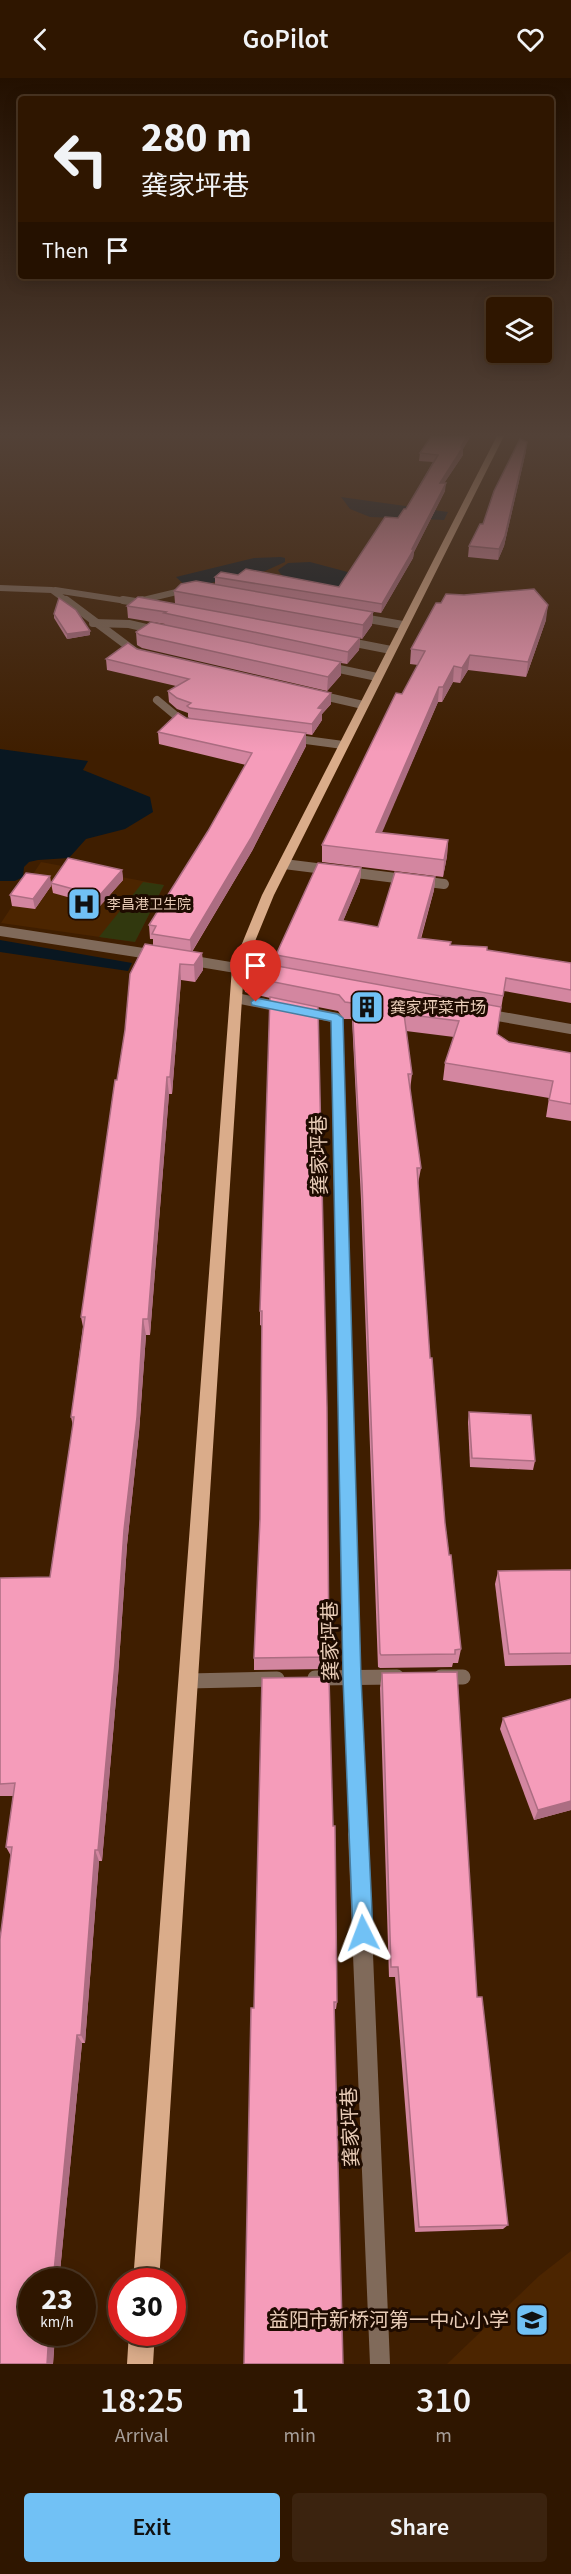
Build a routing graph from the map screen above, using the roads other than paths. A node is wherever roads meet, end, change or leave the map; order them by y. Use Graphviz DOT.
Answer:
graph roads {
  1 [pos="448,539"];
  2 [pos="0,588"];
  3 [pos="197,588"];
  4 [pos="51,590"];
  5 [pos="135,602"];
  6 [pos="157,605"];
  7 [pos="346,615"];
  8 [pos="93,622"];
  9 [pos="403,625"];
  10 [pos="163,632"];
  11 [pos="332,639"];
  12 [pos="391,650"];
  13 [pos="150,657"];
  14 [pos="321,665"];
  15 [pos="377,677"];
  16 [pos="307,692"];
  17 [pos="157,700"];
  18 [pos="363,705"];
  19 [pos="199,726"];
  20 [pos="276,736"];
  21 [pos="343,745"];
  22 [pos="284,864"];
  23 [pos="444,884"];
  24 [pos="0,931"];
  25 [pos="238,968"];
  26 [pos="261,972"];
  27 [pos="236,998"];
  28 [pos="477,1012"];
  29 [pos="571,1029"];
  30 [pos="407,1677"];
  31 [pos="429,1677"];
  32 [pos="463,1677"];
  33 [pos="352,1678"];
  34 [pos="188,1681"];
  35 [pos="147,2268"];
  36 [pos="141,2346"];
  37 [pos="140,2364"];
  38 [pos="380,2364"];
  1 -- 9 [label="main road"];
  2 -- 4 [label="street"];
  3 -- 5 [label="street"];
  4 -- 5 [label="street"];
  4 -- 8 [label="street"];
  5 -- 6 [label="street"];
  7 -- 9 [label="street"];
  8 -- 10 [label="street"];
  8 -- 13 [label="street"];
  9 -- 12 [label="main road"];
  11 -- 12 [label="street"];
  12 -- 15 [label="main road"];
  14 -- 15 [label="street"];
  15 -- 18 [label="main road"];
  16 -- 18 [label="street"];
  17 -- 19 [label="street"];
  18 -- 21 [label="main road"];
  20 -- 21 [label="street"];
  21 -- 22 [label="main road"];
  22 -- 23 [label="street"];
  22 -- 25 [label="main road"];
  24 -- 25 [label="street"];
  25 -- 26 [label="street"];
  25 -- 27 [label="main road"];
  27 -- 33 [label="street, 龚家坪巷"];
  27 -- 34 [label="main road"];
  28 -- 29 [label="street"];
  30 -- 33 [label="street"];
  31 -- 32 [label="street"];
  33 -- 34 [label="street"];
  33 -- 38 [label="street, 龚家坪巷"];
  34 -- 35 [label="main road"];
  36 -- 37 [label="main road"];
}
